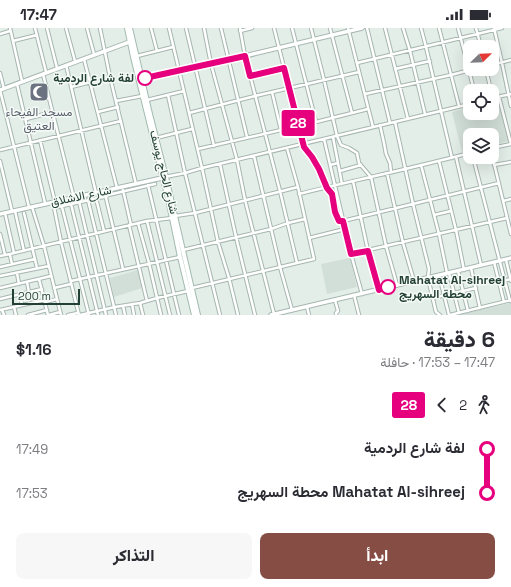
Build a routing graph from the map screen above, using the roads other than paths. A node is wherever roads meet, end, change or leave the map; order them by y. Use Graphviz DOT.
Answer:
graph roads {
  1 [pos="35,28"];
  2 [pos="47,28"];
  3 [pos="66,28"];
  4 [pos="87,28"];
  5 [pos="100,28"];
  6 [pos="127,28"];
  7 [pos="130,28"];
  8 [pos="151,28"];
  9 [pos="169,28"];
  10 [pos="186,28"];
  11 [pos="204,28"];
  12 [pos="221,28"];
  13 [pos="252,28"];
  14 [pos="274,28"];
  15 [pos="292,28"];
  16 [pos="311,28"];
  17 [pos="330,28"];
  18 [pos="362,28"];
  19 [pos="367,28"];
  20 [pos="385,28"];
  21 [pos="403,28"];
  22 [pos="421,28"];
  23 [pos="439,28"];
  24 [pos="458,28"];
  25 [pos="476,28"];
  26 [pos="502,28"];
  27 [pos="240,29"];
  28 [pos="494,29"];
  29 [pos="10,30"];
  30 [pos="348,30"];
  31 [pos="0,34"];
  32 [pos="478,34"];
  33 [pos="37,35"];
  34 [pos="331,35"];
  35 [pos="461,39"];
  36 [pos="314,40"];
  37 [pos="479,40"];
  38 [pos="13,41"];
  39 [pos="132,41"];
  40 [pos="443,43"];
  41 [pos="296,44"];
  42 [pos="173,47"];
  43 [pos="426,47"];
  44 [pos="463,47"];
  45 [pos="279,48"];
  46 [pos="105,50"];
  47 [pos="157,51"];
  48 [pos="410,51"];
  49 [pos="94,54"];
  50 [pos="392,55"];
  51 [pos="137,56"];
  52 [pos="245,56"];
  53 [pos="84,58"];
  54 [pos="375,59"];
  55 [pos="228,60"];
  56 [pos="511,60"];
  57 [pos="75,61"];
  58 [pos="430,61"];
  59 [pos="502,63"];
  60 [pos="211,64"];
  61 [pos="357,64"];
  62 [pos="499,64"];
  63 [pos="66,65"];
  64 [pos="413,65"];
  65 [pos="57,68"];
  66 [pos="196,68"];
  67 [pos="284,68"];
  68 [pos="395,69"];
  69 [pos="178,71"];
  70 [pos="359,72"];
  71 [pos="463,72"];
  72 [pos="0,73"];
  73 [pos="44,73"];
  74 [pos="452,75"];
  75 [pos="250,76"];
  76 [pos="342,76"];
  77 [pos="140,79"];
  78 [pos="434,79"];
  79 [pos="324,80"];
  80 [pos="22,82"];
  81 [pos="91,82"];
  82 [pos="417,83"];
  83 [pos="17,84"];
  84 [pos="306,84"];
  85 [pos="71,87"];
  86 [pos="399,87"];
  87 [pos="289,88"];
  88 [pos="1,90"];
  89 [pos="382,90"];
  90 [pos="184,91"];
  91 [pos="272,92"];
  92 [pos="365,94"];
  93 [pos="510,94"];
  94 [pos="168,95"];
  95 [pos="142,96"];
  96 [pos="255,96"];
  97 [pos="500,97"];
  98 [pos="147,100"];
  99 [pos="238,100"];
  100 [pos="116,101"];
  101 [pos="222,104"];
  102 [pos="463,105"];
  103 [pos="459,106"];
  104 [pos="511,106"];
  105 [pos="118,107"];
  106 [pos="205,108"];
  107 [pos="368,109"];
  108 [pos="441,111"];
  109 [pos="53,112"];
  110 [pos="98,112"];
  111 [pos="189,113"];
  112 [pos="352,113"];
  113 [pos="425,114"];
  114 [pos="333,118"];
  115 [pos="26,119"];
  116 [pos="408,119"];
  117 [pos="121,121"];
  118 [pos="316,122"];
  119 [pos="395,122"];
  120 [pos="390,123"];
  121 [pos="380,125"];
  122 [pos="102,126"];
  123 [pos="299,126"];
  124 [pos="373,127"];
  125 [pos="192,129"];
  126 [pos="81,130"];
  127 [pos="281,130"];
  128 [pos="176,132"];
  129 [pos="264,134"];
  130 [pos="59,136"];
  131 [pos="337,136"];
  132 [pos="333,137"];
  133 [pos="156,138"];
  134 [pos="247,138"];
  135 [pos="324,139"];
  136 [pos="40,140"];
  137 [pos="231,141"];
  138 [pos="31,143"];
  139 [pos="304,144"];
  140 [pos="511,144"];
  141 [pos="214,146"];
  142 [pos="14,147"];
  143 [pos="499,147"];
  144 [pos="287,148"];
  145 [pos="198,149"];
  146 [pos="0,150"];
  147 [pos="270,152"];
  148 [pos="463,155"];
  149 [pos="254,156"];
  150 [pos="456,157"];
  151 [pos="452,158"];
  152 [pos="237,160"];
  153 [pos="0,161"];
  154 [pos="439,161"];
  155 [pos="511,162"];
  156 [pos="338,163"];
  157 [pos="220,164"];
  158 [pos="475,164"];
  159 [pos="330,165"];
  160 [pos="361,165"];
  161 [pos="421,165"];
  162 [pos="494,165"];
  163 [pos="202,168"];
  164 [pos="404,169"];
  165 [pos="340,171"];
  166 [pos="391,172"];
  167 [pos="387,173"];
  168 [pos="185,174"];
  169 [pos="164,177"];
  170 [pos="371,177"];
  171 [pos="353,181"];
  172 [pos="499,183"];
  173 [pos="136,184"];
  174 [pos="155,184"];
  175 [pos="342,184"];
  176 [pos="148,185"];
  177 [pos="334,185"];
  178 [pos="298,187"];
  179 [pos="326,187"];
  180 [pos="117,188"];
  181 [pos="481,188"];
  182 [pos="122,190"];
  183 [pos="280,191"];
  184 [pos="464,192"];
  185 [pos="96,193"];
  186 [pos="108,193"];
  187 [pos="299,194"];
  188 [pos="263,195"];
  189 [pos="447,196"];
  190 [pos="76,197"];
  191 [pos="96,198"];
  192 [pos="106,198"];
  193 [pos="511,199"];
  194 [pos="88,200"];
  195 [pos="245,200"];
  196 [pos="430,200"];
  197 [pos="503,201"];
  198 [pos="54,202"];
  199 [pos="79,202"];
  200 [pos="45,203"];
  201 [pos="71,204"];
  202 [pos="229,204"];
  203 [pos="412,204"];
  204 [pos="62,206"];
  205 [pos="31,207"];
  206 [pos="54,208"];
  207 [pos="211,208"];
  208 [pos="395,208"];
  209 [pos="13,211"];
  210 [pos="451,211"];
  211 [pos="5,213"];
  212 [pos="24,213"];
  213 [pos="195,213"];
  214 [pos="378,213"];
  215 [pos="0,214"];
  216 [pos="434,215"];
  217 [pos="361,216"];
  218 [pos="174,217"];
  219 [pos="507,218"];
  220 [pos="305,219"];
  221 [pos="156,220"];
  222 [pos="147,221"];
  223 [pos="343,221"];
  224 [pos="490,222"];
  225 [pos="138,223"];
  226 [pos="288,223"];
  227 [pos="130,225"];
  228 [pos="472,226"];
  229 [pos="114,229"];
  230 [pos="271,229"];
  231 [pos="345,229"];
  232 [pos="456,230"];
  233 [pos="104,231"];
  234 [pos="96,233"];
  235 [pos="253,233"];
  236 [pos="0,234"];
  237 [pos="438,234"];
  238 [pos="511,234"];
  239 [pos="87,236"];
  240 [pos="79,238"];
  241 [pos="236,238"];
  242 [pos="309,238"];
  243 [pos="421,238"];
  244 [pos="70,240"];
  245 [pos="61,242"];
  246 [pos="218,242"];
  247 [pos="403,243"];
  248 [pos="44,246"];
  249 [pos="203,246"];
  250 [pos="386,246"];
  251 [pos="33,249"];
  252 [pos="183,250"];
  253 [pos="24,251"];
  254 [pos="368,251"];
  255 [pos="14,253"];
  256 [pos="10,254"];
  257 [pos="351,254"];
  258 [pos="5,255"];
  259 [pos="0,256"];
  260 [pos="180,257"];
  261 [pos="35,258"];
  262 [pos="511,258"];
  263 [pos="166,259"];
  264 [pos="506,260"];
  265 [pos="157,261"];
  266 [pos="499,261"];
  267 [pos="494,262"];
  268 [pos="149,263"];
  269 [pos="297,263"];
  270 [pos="12,264"];
  271 [pos="139,265"];
  272 [pos="49,266"];
  273 [pos="481,266"];
  274 [pos="0,267"];
  275 [pos="280,267"];
  276 [pos="37,268"];
  277 [pos="471,268"];
  278 [pos="123,269"];
  279 [pos="464,270"];
  280 [pos="262,271"];
  281 [pos="458,271"];
  282 [pos="17,273"];
  283 [pos="106,273"];
  284 [pos="448,273"];
  285 [pos="97,275"];
  286 [pos="245,275"];
  287 [pos="439,275"];
  288 [pos="0,276"];
  289 [pos="52,276"];
  290 [pos="89,277"];
  291 [pos="229,278"];
  292 [pos="428,278"];
  293 [pos="39,279"];
  294 [pos="80,279"];
  295 [pos="511,280"];
  296 [pos="414,281"];
  297 [pos="504,281"];
  298 [pos="27,282"];
  299 [pos="71,282"];
  300 [pos="499,282"];
  301 [pos="20,284"];
  302 [pos="212,284"];
  303 [pos="397,285"];
  304 [pos="0,288"];
  305 [pos="54,288"];
  306 [pos="476,288"];
  307 [pos="42,289"];
  308 [pos="190,290"];
  309 [pos="379,290"];
  310 [pos="463,291"];
  311 [pos="29,292"];
  312 [pos="454,293"];
  313 [pos="20,294"];
  314 [pos="174,294"];
  315 [pos="362,294"];
  316 [pos="354,295"];
  317 [pos="166,296"];
  318 [pos="444,296"];
  319 [pos="0,298"];
  320 [pos="157,298"];
  321 [pos="432,298"];
  322 [pos="57,299"];
  323 [pos="147,300"];
  324 [pos="336,300"];
  325 [pos="510,300"];
  326 [pos="45,301"];
  327 [pos="504,302"];
  328 [pos="140,303"];
  329 [pos="132,304"];
  330 [pos="22,305"];
  331 [pos="123,306"];
  332 [pos="307,306"];
  333 [pos="14,307"];
  334 [pos="115,307"];
  335 [pos="480,308"];
  336 [pos="105,309"];
  337 [pos="1,310"];
  338 [pos="47,310"];
  339 [pos="292,310"];
  340 [pos="97,311"];
  341 [pos="468,311"];
  342 [pos="459,313"];
  343 [pos="60,314"];
  344 [pos="79,314"];
  345 [pos="89,314"];
  346 [pos="280,314"];
  347 [pos="4,315"];
  348 [pos="16,315"];
  349 [pos="28,315"];
  350 [pos="49,315"];
  351 [pos="68,315"];
  352 [pos="98,315"];
  353 [pos="106,315"];
  354 [pos="116,315"];
  355 [pos="125,315"];
  356 [pos="134,315"];
  357 [pos="143,315"];
  358 [pos="161,315"];
  359 [pos="170,315"];
  360 [pos="179,315"];
  361 [pos="194,315"];
  362 [pos="198,315"];
  363 [pos="220,315"];
  364 [pos="238,315"];
  365 [pos="255,315"];
  366 [pos="272,315"];
  367 [pos="309,315"];
  368 [pos="336,315"];
  369 [pos="359,315"];
  370 [pos="440,315"];
  371 [pos="449,315"];
  1 -- 33 [label="street"];
  2 -- 65 [label="street"];
  3 -- 57 [label="street"];
  4 -- 49 [label="street"];
  5 -- 46 [label="street"];
  6 -- 39 [label="main road, شارع الحاج يوسف"];
  7 -- 39 [label="main road, شارع الحاج يوسف"];
  8 -- 47 [label="street"];
  9 -- 42 [label="street"];
  10 -- 66 [label="street"];
  11 -- 60 [label="street"];
  12 -- 55 [label="street"];
  13 -- 27 [label="street"];
  14 -- 45 [label="street"];
  15 -- 41 [label="street"];
  16 -- 36 [label="street"];
  17 -- 34 [label="street"];
  18 -- 30 [label="street"];
  19 -- 54 [label="street"];
  20 -- 50 [label="street"];
  21 -- 48 [label="street"];
  22 -- 43 [label="street"];
  23 -- 40 [label="street"];
  24 -- 35 [label="street"];
  25 -- 32 [label="street"];
  26 -- 28 [label="street"];
  27 -- 52 [label="street"];
  28 -- 32 [label="street"];
  28 -- 59 [label="street"];
  29 -- 31 [label="street"];
  29 -- 38 [label="street"];
  30 -- 34 [label="street"];
  30 -- 61 [label="street"];
  32 -- 35 [label="street"];
  32 -- 37 [label="street"];
  33 -- 38 [label="street"];
  33 -- 73 [label="street"];
  34 -- 36 [label="street"];
  34 -- 76 [label="street"];
  35 -- 40 [label="street"];
  35 -- 44 [label="street"];
  36 -- 41 [label="street"];
  36 -- 79 [label="street"];
  38 -- 80 [label="street"];
  39 -- 46 [label="street"];
  39 -- 51 [label="main road, شارع الحاج يوسف"];
  39 -- 77 [label="main road, شارع الحاج يوسف"];
  40 -- 43 [label="street"];
  40 -- 74 [label="street"];
  41 -- 45 [label="street"];
  41 -- 84 [label="street"];
  42 -- 47 [label="street"];
  42 -- 69 [label="street"];
  43 -- 48 [label="street"];
  43 -- 58 [label="street"];
  45 -- 52 [label="street"];
  45 -- 67 [label="street"];
  46 -- 49 [label="street"];
  46 -- 100 [label="street"];
  47 -- 51 [label="street"];
  48 -- 50 [label="street"];
  48 -- 64 [label="street"];
  49 -- 53 [label="street"];
  50 -- 54 [label="street"];
  50 -- 68 [label="street"];
  51 -- 77 [label="main road, شارع الحاج يوسف"];
  52 -- 55 [label="street"];
  52 -- 75 [label="street"];
  53 -- 57 [label="street"];
  53 -- 81 [label="street"];
  54 -- 61 [label="street"];
  54 -- 89 [label="street"];
  55 -- 60 [label="street"];
  55 -- 99 [label="street"];
  56 -- 59 [label="street"];
  57 -- 63 [label="street"];
  58 -- 64 [label="street"];
  58 -- 78 [label="street"];
  59 -- 62 [label="street"];
  59 -- 93 [label="street"];
  60 -- 66 [label="street"];
  60 -- 101 [label="street"];
  61 -- 70 [label="street"];
  63 -- 65 [label="street"];
  63 -- 85 [label="street"];
  64 -- 68 [label="street"];
  64 -- 82 [label="street"];
  65 -- 73 [label="street"];
  66 -- 69 [label="street"];
  66 -- 106 [label="street"];
  67 -- 75 [label="street"];
  67 -- 87 [label="street"];
  68 -- 86 [label="street"];
  69 -- 77 [label="street"];
  69 -- 90 [label="street"];
  70 -- 76 [label="street"];
  70 -- 92 [label="street"];
  71 -- 74 [label="street"];
  72 -- 88 [label="street"];
  73 -- 80 [label="street"];
  73 -- 109 [label="street"];
  74 -- 78 [label="street"];
  74 -- 103 [label="street"];
  75 -- 96 [label="street"];
  76 -- 79 [label="street"];
  76 -- 112 [label="street"];
  77 -- 95 [label="main road, شارع الحاج يوسف"];
  77 -- 98 [label="main road, شارع الحاج يوسف"];
  78 -- 82 [label="street"];
  78 -- 108 [label="street"];
  79 -- 84 [label="street"];
  79 -- 114 [label="street"];
  80 -- 83 [label="street"];
  81 -- 85 [label="street"];
  81 -- 110 [label="street"];
  82 -- 86 [label="street"];
  82 -- 113 [label="street"];
  83 -- 88 [label="street"];
  83 -- 115 [label="street"];
  84 -- 87 [label="street"];
  84 -- 118 [label="street"];
  85 -- 126 [label="street"];
  86 -- 89 [label="street"];
  86 -- 116 [label="street"];
  87 -- 91 [label="street"];
  87 -- 123 [label="street"];
  88 -- 142 [label="street"];
  89 -- 92 [label="street"];
  89 -- 120 [label="street"];
  90 -- 94 [label="street"];
  90 -- 111 [label="street"];
  91 -- 96 [label="street"];
  91 -- 127 [label="street"];
  92 -- 107 [label="street"];
  93 -- 97 [label="street"];
  93 -- 104 [label="street"];
  94 -- 98 [label="street"];
  94 -- 128 [label="street"];
  95 -- 100 [label="street"];
  95 -- 169 [label="main road, شارع الحاج يوسف"];
  96 -- 99 [label="street"];
  96 -- 129 [label="street"];
  97 -- 140 [label="street"];
  98 -- 133 [label="main road, شارع الحاج يوسف"];
  99 -- 101 [label="street"];
  99 -- 134 [label="street"];
  100 -- 105 [label="street"];
  101 -- 106 [label="street"];
  101 -- 137 [label="street"];
  102 -- 103 [label="street"];
  103 -- 108 [label="street"];
  105 -- 110 [label="street"];
  105 -- 117 [label="street"];
  106 -- 111 [label="street"];
  106 -- 141 [label="street"];
  107 -- 112 [label="street"];
  107 -- 124 [label="street"];
  108 -- 113 [label="street"];
  108 -- 151 [label="street"];
  109 -- 115 [label="street"];
  109 -- 130 [label="street"];
  110 -- 122 [label="street"];
  111 -- 125 [label="street"];
  112 -- 114 [label="street"];
  113 -- 116 [label="street"];
  114 -- 118 [label="street"];
  114 -- 131 [label="street"];
  115 -- 138 [label="street"];
  116 -- 119 [label="street"];
  117 -- 122 [label="street"];
  117 -- 173 [label="street"];
  118 -- 123 [label="street"];
  119 -- 120 [label="street"];
  119 -- 164 [label="street"];
  120 -- 121 [label="street"];
  121 -- 124 [label="street"];
  121 -- 166 [label="street"];
  122 -- 126 [label="street"];
  122 -- 180 [label="street"];
  123 -- 127 [label="street"];
  123 -- 139 [label="street"];
  124 -- 131 [label="street"];
  125 -- 128 [label="street"];
  125 -- 145 [label="street"];
  126 -- 130 [label="street"];
  126 -- 185 [label="street"];
  127 -- 129 [label="street"];
  128 -- 133 [label="street"];
  128 -- 168 [label="street"];
  129 -- 134 [label="street"];
  129 -- 147 [label="street"];
  130 -- 136 [label="street"];
  130 -- 190 [label="street"];
  131 -- 132 [label="street"];
  131 -- 160 [label="street"];
  132 -- 135 [label="street"];
  132 -- 156 [label="street"];
  133 -- 169 [label="main road, شارع الحاج يوسف"];
  134 -- 137 [label="street"];
  135 -- 139 [label="street"];
  135 -- 159 [label="street"];
  136 -- 138 [label="street"];
  136 -- 198 [label="street"];
  137 -- 141 [label="street"];
  137 -- 152 [label="street"];
  138 -- 142 [label="street"];
  138 -- 200 [label="street"];
  139 -- 144 [label="street"];
  139 -- 179 [label="street"];
  140 -- 143 [label="street"];
  141 -- 145 [label="street"];
  142 -- 146 [label="street"];
  142 -- 205 [label="street"];
  144 -- 147 [label="street"];
  144 -- 178 [label="street"];
  145 -- 163 [label="street"];
  147 -- 149 [label="street"];
  147 -- 183 [label="street"];
  148 -- 150 [label="street"];
  149 -- 152 [label="street"];
  149 -- 188 [label="street"];
  150 -- 151 [label="street"];
  150 -- 184 [label="street"];
  151 -- 154 [label="street"];
  152 -- 157 [label="street"];
  152 -- 195 [label="street"];
  153 -- 209 [label="street"];
  154 -- 161 [label="street"];
  154 -- 189 [label="street"];
  155 -- 162 [label="street"];
  156 -- 159 [label="street"];
  156 -- 165 [label="street"];
  157 -- 163 [label="street"];
  157 -- 202 [label="street"];
  158 -- 181 [label="street"];
  159 -- 177 [label="street"];
  160 -- 165 [label="street"];
  160 -- 170 [label="street"];
  161 -- 164 [label="street"];
  161 -- 196 [label="street"];
  162 -- 172 [label="street"];
  163 -- 168 [label="street"];
  163 -- 207 [label="street"];
  164 -- 166 [label="street"];
  164 -- 203 [label="street"];
  165 -- 175 [label="street"];
  166 -- 167 [label="street"];
  167 -- 170 [label="street"];
  167 -- 208 [label="street"];
  168 -- 169 [label="street"];
  168 -- 213 [label="street"];
  169 -- 173 [label="street, شارع الاشلاق"];
  169 -- 218 [label="main road, شارع الحاج يوسف"];
  170 -- 171 [label="street"];
  170 -- 214 [label="street"];
  171 -- 175 [label="street"];
  171 -- 217 [label="street"];
  172 -- 181 [label="street"];
  172 -- 197 [label="street"];
  173 -- 182 [label="street, شارع الاشلاق"];
  174 -- 176 [label="street"];
  175 -- 177 [label="street"];
  176 -- 182 [label="street"];
  176 -- 221 [label="street"];
  177 -- 179 [label="street"];
  177 -- 223 [label="street"];
  178 -- 183 [label="street"];
  178 -- 187 [label="street"];
  179 -- 187 [label="street"];
  179 -- 223 [label="street"];
  180 -- 182 [label="street, شارع الاشلاق"];
  180 -- 186 [label="street, شارع الاشلاق"];
  181 -- 184 [label="street"];
  181 -- 224 [label="street"];
  182 -- 186 [label="street"];
  182 -- 227 [label="street"];
  183 -- 188 [label="street"];
  183 -- 226 [label="street"];
  184 -- 189 [label="street"];
  184 -- 228 [label="street"];
  185 -- 186 [label="street, شارع الاشلاق"];
  185 -- 190 [label="street, شارع الاشلاق"];
  186 -- 192 [label="street"];
  187 -- 220 [label="street"];
  188 -- 195 [label="street"];
  188 -- 230 [label="street"];
  189 -- 196 [label="street"];
  189 -- 210 [label="street"];
  190 -- 198 [label="street, شارع الاشلاق"];
  190 -- 199 [label="street"];
  191 -- 192 [label="street"];
  191 -- 194 [label="street"];
  191 -- 233 [label="street"];
  192 -- 229 [label="street"];
  193 -- 197 [label="street"];
  194 -- 199 [label="street"];
  194 -- 234 [label="street"];
  195 -- 202 [label="street"];
  195 -- 235 [label="street"];
  196 -- 203 [label="street"];
  196 -- 216 [label="street"];
  197 -- 219 [label="street"];
  198 -- 200 [label="street, شارع الاشلاق"];
  198 -- 206 [label="street"];
  199 -- 201 [label="street"];
  199 -- 239 [label="street"];
  200 -- 205 [label="street, شارع الاشلاق"];
  201 -- 204 [label="street"];
  201 -- 240 [label="street"];
  202 -- 207 [label="street"];
  202 -- 241 [label="street"];
  203 -- 208 [label="street"];
  203 -- 243 [label="street"];
  204 -- 206 [label="street"];
  204 -- 244 [label="street"];
  205 -- 209 [label="street, شارع الاشلاق"];
  205 -- 248 [label="street"];
  206 -- 245 [label="street"];
  207 -- 213 [label="street"];
  207 -- 246 [label="street"];
  208 -- 214 [label="street"];
  208 -- 247 [label="street"];
  209 -- 211 [label="street, شارع الاشلاق"];
  209 -- 253 [label="street"];
  210 -- 216 [label="street"];
  210 -- 232 [label="street"];
  211 -- 215 [label="street, شارع الاشلاق"];
  211 -- 255 [label="street"];
  212 -- 251 [label="street"];
  213 -- 218 [label="street"];
  213 -- 249 [label="street"];
  214 -- 217 [label="street"];
  214 -- 250 [label="street"];
  216 -- 237 [label="street"];
  217 -- 223 [label="street"];
  217 -- 254 [label="street"];
  218 -- 221 [label="street"];
  218 -- 252 [label="main road, شارع الحاج يوسف"];
  218 -- 260 [label="main road, شارع الحاج يوسف"];
  219 -- 224 [label="street"];
  219 -- 238 [label="street"];
  220 -- 226 [label="street"];
  220 -- 242 [label="street"];
  221 -- 222 [label="street"];
  221 -- 263 [label="street"];
  222 -- 225 [label="street"];
  222 -- 265 [label="street"];
  223 -- 231 [label="street"];
  224 -- 228 [label="street"];
  224 -- 266 [label="street"];
  225 -- 227 [label="street"];
  225 -- 268 [label="street"];
  226 -- 230 [label="street"];
  226 -- 269 [label="street"];
  227 -- 229 [label="street"];
  227 -- 271 [label="street"];
  228 -- 232 [label="street"];
  228 -- 273 [label="street"];
  229 -- 233 [label="street"];
  229 -- 278 [label="street"];
  230 -- 235 [label="street"];
  230 -- 275 [label="street"];
  231 -- 242 [label="street"];
  231 -- 257 [label="street"];
  232 -- 237 [label="street"];
  232 -- 279 [label="street"];
  233 -- 234 [label="street"];
  234 -- 239 [label="street"];
  234 -- 283 [label="street"];
  235 -- 241 [label="street"];
  235 -- 280 [label="street"];
  236 -- 258 [label="street"];
  237 -- 243 [label="street"];
  237 -- 284 [label="street"];
  239 -- 240 [label="street"];
  239 -- 285 [label="street"];
  240 -- 244 [label="street"];
  240 -- 290 [label="street"];
  241 -- 246 [label="street"];
  241 -- 286 [label="street"];
  242 -- 269 [label="street"];
  243 -- 247 [label="street"];
  243 -- 292 [label="street"];
  244 -- 245 [label="street"];
  244 -- 294 [label="street"];
  245 -- 248 [label="street"];
  245 -- 299 [label="street"];
  246 -- 249 [label="street"];
  246 -- 291 [label="street"];
  247 -- 250 [label="street"];
  247 -- 296 [label="street"];
  248 -- 251 [label="street"];
  248 -- 272 [label="street"];
  249 -- 252 [label="street"];
  249 -- 302 [label="street"];
  250 -- 254 [label="street"];
  250 -- 303 [label="street"];
  251 -- 253 [label="street"];
  251 -- 261 [label="street"];
  252 -- 308 [label="main road, شارع الحاج يوسف"];
  253 -- 255 [label="street"];
  254 -- 257 [label="street"];
  254 -- 309 [label="street"];
  255 -- 256 [label="street"];
  256 -- 258 [label="street"];
  256 -- 270 [label="street"];
  257 -- 315 [label="street"];
  258 -- 259 [label="street"];
  260 -- 263 [label="street"];
  260 -- 308 [label="main road, شارع الحاج يوسف"];
  261 -- 270 [label="street"];
  261 -- 276 [label="street"];
  262 -- 264 [label="street"];
  263 -- 265 [label="street"];
  263 -- 314 [label="street"];
  264 -- 266 [label="street"];
  264 -- 295 [label="street"];
  265 -- 268 [label="street"];
  265 -- 317 [label="street"];
  266 -- 267 [label="street"];
  266 -- 297 [label="street"];
  267 -- 273 [label="street"];
  267 -- 300 [label="street"];
  268 -- 271 [label="street"];
  268 -- 320 [label="street"];
  269 -- 275 [label="street"];
  270 -- 274 [label="street"];
  271 -- 278 [label="street"];
  271 -- 323 [label="street"];
  272 -- 276 [label="street"];
  272 -- 289 [label="street"];
  273 -- 277 [label="street"];
  275 -- 280 [label="street"];
  275 -- 339 [label="street"];
  276 -- 282 [label="street"];
  277 -- 279 [label="street"];
  277 -- 306 [label="street"];
  278 -- 283 [label="street"];
  279 -- 281 [label="street"];
  280 -- 286 [label="street"];
  280 -- 366 [label="street"];
  281 -- 284 [label="street"];
  281 -- 310 [label="street"];
  282 -- 288 [label="street"];
  282 -- 301 [label="street"];
  283 -- 285 [label="street"];
  283 -- 334 [label="street"];
  284 -- 287 [label="street"];
  284 -- 312 [label="street"];
  285 -- 290 [label="street"];
  285 -- 336 [label="street"];
  286 -- 291 [label="street"];
  286 -- 365 [label="street"];
  287 -- 292 [label="street"];
  287 -- 318 [label="street"];
  289 -- 293 [label="street"];
  289 -- 305 [label="street"];
  290 -- 294 [label="street"];
  290 -- 340 [label="street"];
  291 -- 302 [label="street"];
  291 -- 364 [label="street"];
  292 -- 296 [label="street"];
  292 -- 321 [label="street"];
  293 -- 298 [label="street"];
  293 -- 307 [label="street"];
  294 -- 299 [label="street"];
  294 -- 345 [label="street"];
  295 -- 297 [label="street"];
  296 -- 303 [label="street"];
  297 -- 300 [label="street"];
  297 -- 325 [label="street"];
  298 -- 301 [label="street"];
  298 -- 311 [label="street"];
  299 -- 305 [label="street"];
  299 -- 344 [label="street"];
  300 -- 327 [label="street"];
  301 -- 304 [label="street"];
  302 -- 308 [label="street"];
  302 -- 363 [label="street"];
  303 -- 309 [label="street"];
  305 -- 322 [label="street"];
  306 -- 310 [label="street"];
  306 -- 335 [label="street"];
  307 -- 311 [label="street"];
  307 -- 326 [label="street"];
  308 -- 314 [label="street"];
  308 -- 361 [label="main road, شارع الحاج يوسف"];
  308 -- 362 [label="main road, شارع الحاج يوسف"];
  309 -- 315 [label="street"];
  310 -- 312 [label="street"];
  310 -- 341 [label="street"];
  311 -- 313 [label="street"];
  312 -- 318 [label="street"];
  312 -- 342 [label="street"];
  313 -- 319 [label="street"];
  313 -- 330 [label="street"];
  314 -- 317 [label="street"];
  314 -- 360 [label="street"];
  315 -- 316 [label="street"];
  316 -- 324 [label="street"];
  316 -- 369 [label="street"];
  317 -- 320 [label="street"];
  317 -- 359 [label="street"];
  318 -- 321 [label="street"];
  318 -- 371 [label="street"];
  320 -- 323 [label="street"];
  320 -- 358 [label="street"];
  321 -- 370 [label="street"];
  322 -- 326 [label="street"];
  322 -- 343 [label="street"];
  323 -- 328 [label="street"];
  324 -- 332 [label="street"];
  324 -- 368 [label="street"];
  325 -- 327 [label="street"];
  326 -- 330 [label="street"];
  326 -- 338 [label="street"];
  327 -- 335 [label="street"];
  328 -- 329 [label="street"];
  328 -- 357 [label="street"];
  329 -- 331 [label="street"];
  329 -- 356 [label="street"];
  330 -- 333 [label="street"];
  331 -- 334 [label="street"];
  331 -- 355 [label="street"];
  332 -- 339 [label="street"];
  332 -- 367 [label="street"];
  333 -- 337 [label="street"];
  333 -- 348 [label="street"];
  334 -- 336 [label="street"];
  334 -- 354 [label="street"];
  335 -- 341 [label="street"];
  336 -- 340 [label="street"];
  336 -- 353 [label="street"];
  337 -- 347 [label="street"];
  338 -- 349 [label="street"];
  338 -- 350 [label="street"];
  339 -- 346 [label="street"];
  340 -- 345 [label="street"];
  340 -- 352 [label="street"];
  341 -- 342 [label="street"];
  342 -- 371 [label="street"];
  343 -- 350 [label="street"];
  344 -- 345 [label="street"];
  344 -- 351 [label="street"];
  346 -- 366 [label="street"];
}
